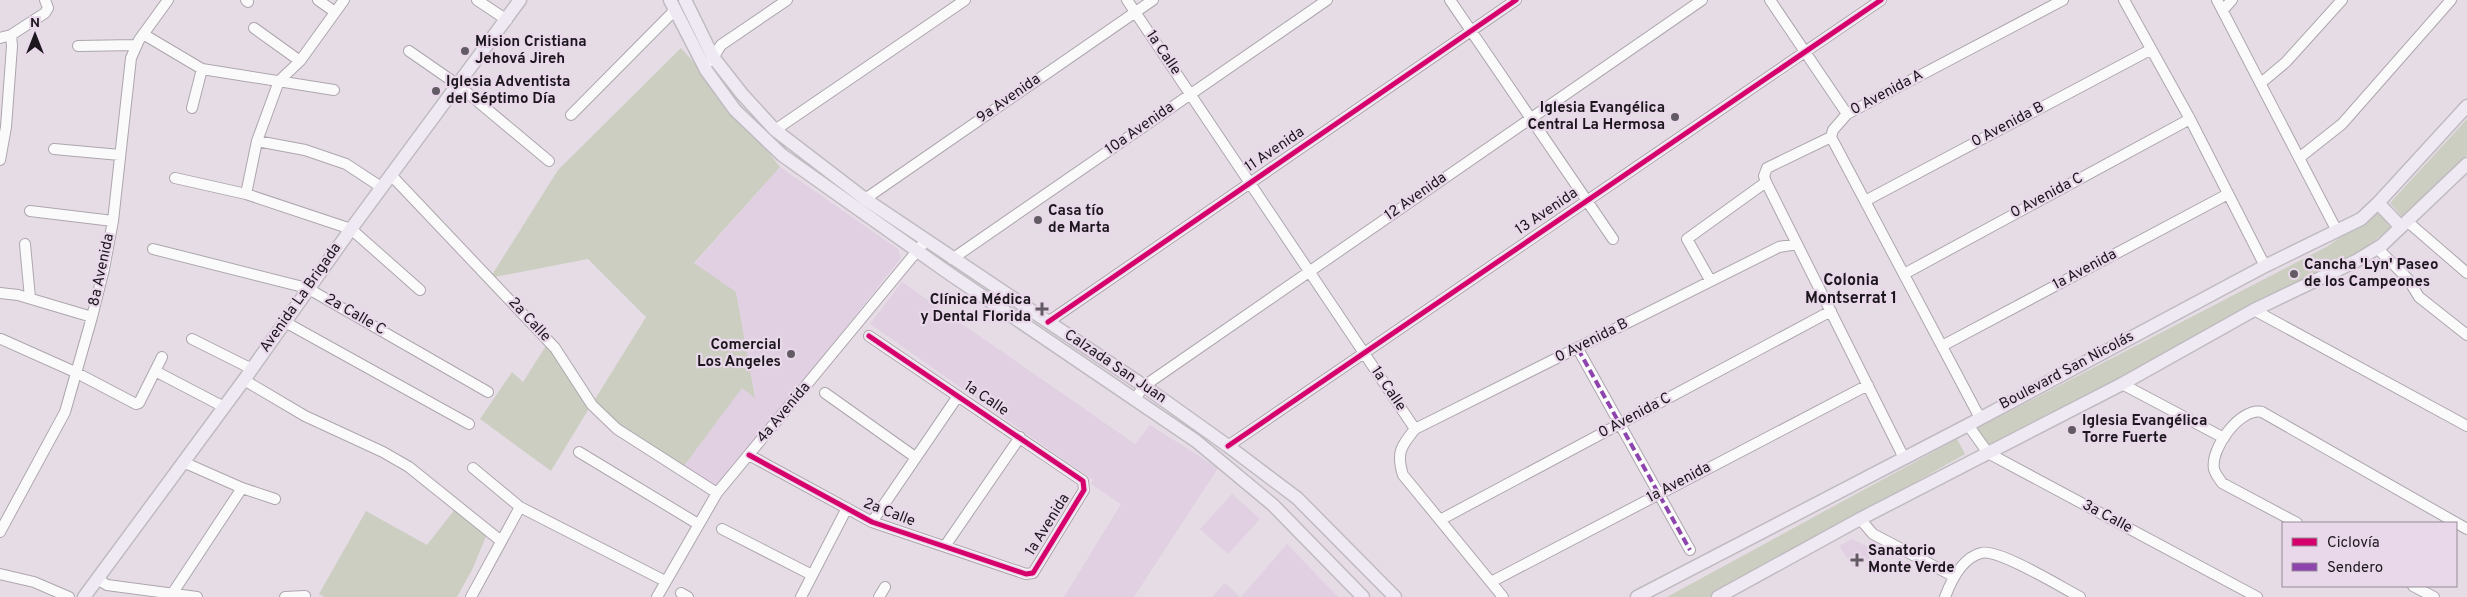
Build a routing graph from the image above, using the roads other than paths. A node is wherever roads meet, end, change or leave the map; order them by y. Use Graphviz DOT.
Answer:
graph roads {
  1 [pos="45,0"];
  2 [pos="168,0"];
  3 [pos="318,0"];
  4 [pos="344,0"];
  5 [pos="477,0"];
  6 [pos="520,0"];
  7 [pos="684,0"];
  8 [pos="787,0"];
  9 [pos="965,0"];
  10 [pos="1127,0"];
  11 [pos="1153,0"];
  12 [pos="1327,0"];
  13 [pos="1450,0"];
  14 [pos="1516,0"];
  15 [pos="1702,0"];
  16 [pos="1770,0"];
  17 [pos="1881,0"];
  18 [pos="2063,0"];
  19 [pos="2124,0"];
  20 [pos="2217,0"];
  21 [pos="2232,0"];
  22 [pos="2342,0"];
  23 [pos="2451,0"];
  24 [pos="672,5"];
  25 [pos="2223,10"];
  26 [pos="335,12"];
  27 [pos="1135,12"];
  28 [pos="506,20"];
  29 [pos="254,28"];
  30 [pos="1471,31"];
  31 [pos="142,34"];
  32 [pos="11,35"];
  33 [pos="0,38"];
  34 [pos="136,45"];
  35 [pos="78,46"];
  36 [pos="2150,50"];
  37 [pos="409,51"];
  38 [pos="1805,52"];
  39 [pos="713,57"];
  40 [pos="300,61"];
  41 [pos="202,69"];
  42 [pos="706,70"];
  43 [pos="279,81"];
  44 [pos="2261,83"];
  45 [pos="458,85"];
  46 [pos="334,90"];
  47 [pos="1191,94"];
  48 [pos="2467,106"];
  49 [pos="192,108"];
  50 [pos="1846,114"];
  51 [pos="571,115"];
  52 [pos="1530,118"];
  53 [pos="2190,119"];
  54 [pos="775,130"];
  55 [pos="1831,137"];
  56 [pos="257,141"];
  57 [pos="54,149"];
  58 [pos="120,155"];
  59 [pos="2299,158"];
  60 [pos="0,160"];
  61 [pos="549,161"];
  62 [pos="2465,172"];
  63 [pos="391,175"];
  64 [pos="175,178"];
  65 [pos="1766,182"];
  66 [pos="1250,183"];
  67 [pos="382,187"];
  68 [pos="246,194"];
  69 [pos="2228,194"];
  70 [pos="865,199"];
  71 [pos="1587,201"];
  72 [pos="1865,201"];
  73 [pos="2378,203"];
  74 [pos="30,210"];
  75 [pos="113,221"];
  76 [pos="2405,225"];
  77 [pos="350,228"];
  78 [pos="2337,231"];
  79 [pos="1613,239"];
  80 [pos="926,240"];
  81 [pos="26,244"];
  82 [pos="1797,244"];
  83 [pos="153,248"];
  84 [pos="2377,248"];
  85 [pos="917,250"];
  86 [pos="952,259"];
  87 [pos="2265,266"];
  88 [pos="1309,270"];
  89 [pos="947,272"];
  90 [pos="976,274"];
  91 [pos="1904,274"];
  92 [pos="2467,274"];
  93 [pos="1710,280"];
  94 [pos="307,288"];
  95 [pos="420,290"];
  96 [pos="0,293"];
  97 [pos="30,298"];
  98 [pos="2254,310"];
  99 [pos="1831,311"];
  100 [pos="92,316"];
  101 [pos="284,322"];
  102 [pos="1048,322"];
  103 [pos="2467,335"];
  104 [pos="869,336"];
  105 [pos="192,338"];
  106 [pos="1,340"];
  107 [pos="1942,346"];
  108 [pos="1578,349"];
  109 [pos="1364,353"];
  110 [pos="162,356"];
  111 [pos="252,369"];
  112 [pos="155,371"];
  113 [pos="75,372"];
  114 [pos="244,380"];
  115 [pos="2122,384"];
  116 [pos="1868,385"];
  117 [pos="1144,386"];
  118 [pos="488,392"];
  119 [pos="825,393"];
  120 [pos="958,396"];
  121 [pos="1135,399"];
  122 [pos="224,407"];
  123 [pos="1980,418"];
  124 [pos="468,424"];
  125 [pos="1619,424"];
  126 [pos="1968,425"];
  127 [pos="2467,426"];
  128 [pos="1415,430"];
  129 [pos="1020,437"];
  130 [pos="2224,438"];
  131 [pos="1228,446"];
  132 [pos="579,452"];
  133 [pos="1988,453"];
  134 [pos="748,455"];
  135 [pos="915,457"];
  136 [pos="1904,458"];
  137 [pos="183,462"];
  138 [pos="473,468"];
  139 [pos="1237,476"];
  140 [pos="1085,486"];
  141 [pos="242,488"];
  142 [pos="717,493"];
  143 [pos="1658,495"];
  144 [pos="1297,498"];
  145 [pos="275,499"];
  146 [pos="520,507"];
  147 [pos="847,508"];
  148 [pos="1860,519"];
  149 [pos="1440,520"];
  150 [pos="872,522"];
  151 [pos="2295,522"];
  152 [pos="2455,522"];
  153 [pos="698,524"];
  154 [pos="722,529"];
  155 [pos="0,532"];
  156 [pos="501,541"];
  157 [pos="945,546"];
  158 [pos="1690,550"];
  159 [pos="0,574"];
  160 [pos="812,575"];
  161 [pos="1029,575"];
  162 [pos="1953,576"];
  163 [pos="97,579"];
  164 [pos="665,581"];
  165 [pos="1491,582"];
  166 [pos="885,587"];
  167 [pos="2415,587"];
  168 [pos="172,594"];
  169 [pos="305,596"];
  170 [pos="70,597"];
  171 [pos="84,597"];
  172 [pos="197,597"];
  173 [pos="285,597"];
  174 [pos="471,597"];
  175 [pos="657,597"];
  176 [pos="801,597"];
  177 [pos="879,597"];
  178 [pos="1363,597"];
  179 [pos="1395,597"];
  180 [pos="1503,597"];
  181 [pos="1638,597"];
  182 [pos="1718,597"];
  183 [pos="1945,597"];
  184 [pos="2080,597"];
  185 [pos="2257,597"];
  186 [pos="2434,597"];
  1 -- 32 [label="street"];
  2 -- 31 [label="street, 8a Avenida"];
  3 -- 26 [label="street"];
  4 -- 26 [label="street"];
  5 -- 28 [label="street"];
  6 -- 28 [label="main road, Avenida La Brigada"];
  7 -- 39 [label="main road, Calzada San Juan"];
  8 -- 39 [label="street"];
  9 -- 54 [label="street"];
  10 -- 27 [label="street, 1a Calle"];
  11 -- 27 [label="street, 9a Avenida"];
  12 -- 47 [label="street, 10a Avenida"];
  13 -- 30 [label="street"];
  14 -- 30 [label="street, 11 Avenida"];
  15 -- 52 [label="street, 12 Avenida"];
  16 -- 38 [label="street"];
  17 -- 38 [label="street, 13 Avenida"];
  18 -- 50 [label="street, 0 Avenida A"];
  19 -- 36 [label="street"];
  20 -- 25 [label="street"];
  21 -- 25 [label="street"];
  22 -- 44 [label="street"];
  23 -- 59 [label="street"];
  24 -- 42 [label="main road, Calzada San Juan"];
  24 -- 51 [label="street"];
  25 -- 44 [label="street"];
  26 -- 40 [label="street"];
  27 -- 47 [label="street, 1a Calle"];
  27 -- 70 [label="street, 9a Avenida"];
  28 -- 45 [label="main road, Avenida La Brigada"];
  29 -- 40 [label="street"];
  30 -- 52 [label="street"];
  30 -- 66 [label="street, 11 Avenida"];
  31 -- 34 [label="street, 8a Avenida"];
  31 -- 41 [label="street"];
  32 -- 33 [label="street"];
  32 -- 60 [label="street"];
  34 -- 35 [label="street"];
  34 -- 58 [label="street, 8a Avenida"];
  36 -- 53 [label="street"];
  36 -- 72 [label="street, 0 Avenida B"];
  37 -- 45 [label="street"];
  38 -- 50 [label="street"];
  38 -- 71 [label="street, 13 Avenida"];
  39 -- 42 [label="street"];
  39 -- 54 [label="main road, Calzada San Juan"];
  40 -- 43 [label="street"];
  41 -- 43 [label="street"];
  41 -- 49 [label="street"];
  42 -- 85 [label="main road, Calzada San Juan"];
  43 -- 46 [label="street"];
  43 -- 56 [label="street"];
  44 -- 59 [label="street"];
  45 -- 61 [label="street"];
  45 -- 63 [label="main road, Avenida La Brigada"];
  47 -- 66 [label="street, 1a Calle"];
  47 -- 86 [label="street, 10a Avenida"];
  48 -- 73 [label="main road, Boulevard San Nicolás"];
  50 -- 55 [label="street, 0 Avenida A"];
  52 -- 71 [label="street"];
  52 -- 88 [label="street, 12 Avenida"];
  53 -- 69 [label="street"];
  53 -- 91 [label="street, 0 Avenida C"];
  54 -- 70 [label="main road, Calzada San Juan"];
  55 -- 65 [label="street"];
  55 -- 72 [label="street"];
  56 -- 67 [label="street"];
  56 -- 68 [label="street"];
  57 -- 58 [label="street"];
  58 -- 75 [label="street, 8a Avenida"];
  59 -- 78 [label="street"];
  62 -- 76 [label="main road"];
  63 -- 67 [label="main road, Avenida La Brigada"];
  63 -- 142 [label="street, 2a Calle"];
  64 -- 68 [label="street"];
  65 -- 82 [label="street"];
  65 -- 93 [label="street"];
  66 -- 88 [label="street, 1a Calle"];
  66 -- 102 [label="street, 11 Avenida"];
  67 -- 77 [label="main road, Avenida La Brigada"];
  68 -- 77 [label="street"];
  69 -- 87 [label="street"];
  69 -- 107 [label="street, 1a Avenida"];
  70 -- 80 [label="main road, Calzada San Juan"];
  71 -- 79 [label="street"];
  71 -- 109 [label="street, 13 Avenida"];
  72 -- 91 [label="street"];
  73 -- 76 [label="main road"];
  73 -- 78 [label="main road, Boulevard San Nicolás"];
  74 -- 75 [label="street"];
  75 -- 100 [label="street, 8a Avenida"];
  76 -- 84 [label="main road"];
  76 -- 92 [label="street"];
  77 -- 94 [label="main road, Avenida La Brigada"];
  77 -- 95 [label="street"];
  78 -- 87 [label="main road, Boulevard San Nicolás"];
  80 -- 85 [label="street, 4a Avenida"];
  80 -- 86 [label="main road, Calzada San Juan"];
  81 -- 97 [label="street"];
  82 -- 93 [label="street, 0 Avenida B"];
  82 -- 99 [label="street"];
  83 -- 94 [label="street, 2a Calle C"];
  84 -- 98 [label="main road"];
  84 -- 103 [label="street"];
  85 -- 89 [label="main road, Calzada San Juan"];
  85 -- 134 [label="street, 4a Avenida"];
  86 -- 90 [label="main road, Calzada San Juan"];
  87 -- 123 [label="main road, Boulevard San Nicolás"];
  88 -- 109 [label="street, 1a Calle"];
  88 -- 117 [label="street, 12 Avenida"];
  89 -- 90 [label="main road"];
  89 -- 121 [label="main road, Calzada San Juan"];
  90 -- 102 [label="main road, Calzada San Juan"];
  91 -- 107 [label="street"];
  93 -- 108 [label="street, 0 Avenida B"];
  94 -- 101 [label="main road, Avenida La Brigada"];
  94 -- 118 [label="street, 2a Calle C"];
  96 -- 97 [label="street"];
  97 -- 100 [label="street"];
  98 -- 115 [label="main road"];
  98 -- 127 [label="street"];
  99 -- 116 [label="street"];
  99 -- 125 [label="street, 0 Avenida C"];
  100 -- 113 [label="street, 8a Avenida"];
  101 -- 111 [label="main road, Avenida La Brigada"];
  101 -- 124 [label="street"];
  102 -- 117 [label="main road, Calzada San Juan"];
  104 -- 120 [label="street, 1a Calle"];
  105 -- 111 [label="street"];
  106 -- 113 [label="street"];
  107 -- 123 [label="street"];
  108 -- 125 [label="street"];
  108 -- 128 [label="street, 0 Avenida B"];
  109 -- 128 [label="street, 1a Calle"];
  109 -- 131 [label="street, 13 Avenida"];
  110 -- 112 [label="street"];
  111 -- 114 [label="main road, Avenida La Brigada"];
  112 -- 113 [label="street"];
  112 -- 122 [label="street"];
  113 -- 155 [label="street, 8a Avenida"];
  114 -- 122 [label="main road, Avenida La Brigada"];
  114 -- 156 [label="street"];
  115 -- 130 [label="street"];
  115 -- 133 [label="main road"];
  116 -- 136 [label="street"];
  116 -- 143 [label="street, 1a Avenida"];
  117 -- 121 [label="street, 12 Avenida"];
  117 -- 131 [label="main road, Calzada San Juan"];
  119 -- 135 [label="street"];
  120 -- 129 [label="street, 1a Calle"];
  120 -- 135 [label="street"];
  121 -- 139 [label="main road, Calzada San Juan"];
  122 -- 137 [label="main road, Avenida La Brigada"];
  123 -- 126 [label="main road, Boulevard San Nicolás"];
  125 -- 143 [label="street"];
  125 -- 149 [label="street, 0 Avenida C"];
  126 -- 133 [label="street, 3a Calle"];
  126 -- 136 [label="main road, Boulevard San Nicolás"];
  128 -- 149 [label="street, 0 Avenida B"];
  129 -- 140 [label="street, 1a Calle"];
  129 -- 157 [label="street"];
  130 -- 151 [label="street"];
  130 -- 152 [label="street"];
  131 -- 144 [label="main road, Calzada San Juan"];
  132 -- 153 [label="street"];
  133 -- 148 [label="main road"];
  133 -- 185 [label="street, 3a Calle"];
  134 -- 142 [label="street, 4a Avenida"];
  134 -- 147 [label="street, 2a Calle"];
  135 -- 150 [label="street"];
  136 -- 181 [label="main road, Boulevard San Nicolás"];
  137 -- 141 [label="street"];
  137 -- 163 [label="main road, Avenida La Brigada"];
  138 -- 146 [label="street"];
  139 -- 144 [label="main road"];
  139 -- 178 [label="main road, Calzada San Juan"];
  140 -- 161 [label="street, 1a Avenida"];
  141 -- 145 [label="street"];
  141 -- 168 [label="street"];
  142 -- 153 [label="street, 4a Avenida"];
  143 -- 158 [label="street"];
  143 -- 165 [label="street, 1a Avenida"];
  144 -- 179 [label="main road, Calzada San Juan"];
  146 -- 156 [label="street"];
  146 -- 164 [label="street"];
  147 -- 150 [label="street, 2a Calle"];
  147 -- 160 [label="street"];
  148 -- 162 [label="street"];
  148 -- 182 [label="main road"];
  149 -- 165 [label="street"];
  150 -- 157 [label="street, 2a Calle"];
  153 -- 164 [label="street, 4a Avenida"];
  154 -- 160 [label="street"];
  156 -- 174 [label="street"];
  157 -- 161 [label="street, 2a Calle"];
  159 -- 170 [label="street"];
  160 -- 176 [label="street"];
  162 -- 183 [label="street"];
  162 -- 184 [label="street"];
  163 -- 168 [label="street"];
  163 -- 171 [label="main road, Avenida La Brigada"];
  164 -- 175 [label="street, 4a Avenida"];
  165 -- 180 [label="street"];
  166 -- 177 [label="street"];
  167 -- 186 [label="street"];
  168 -- 172 [label="street"];
  169 -- 173 [label="street"];
}
